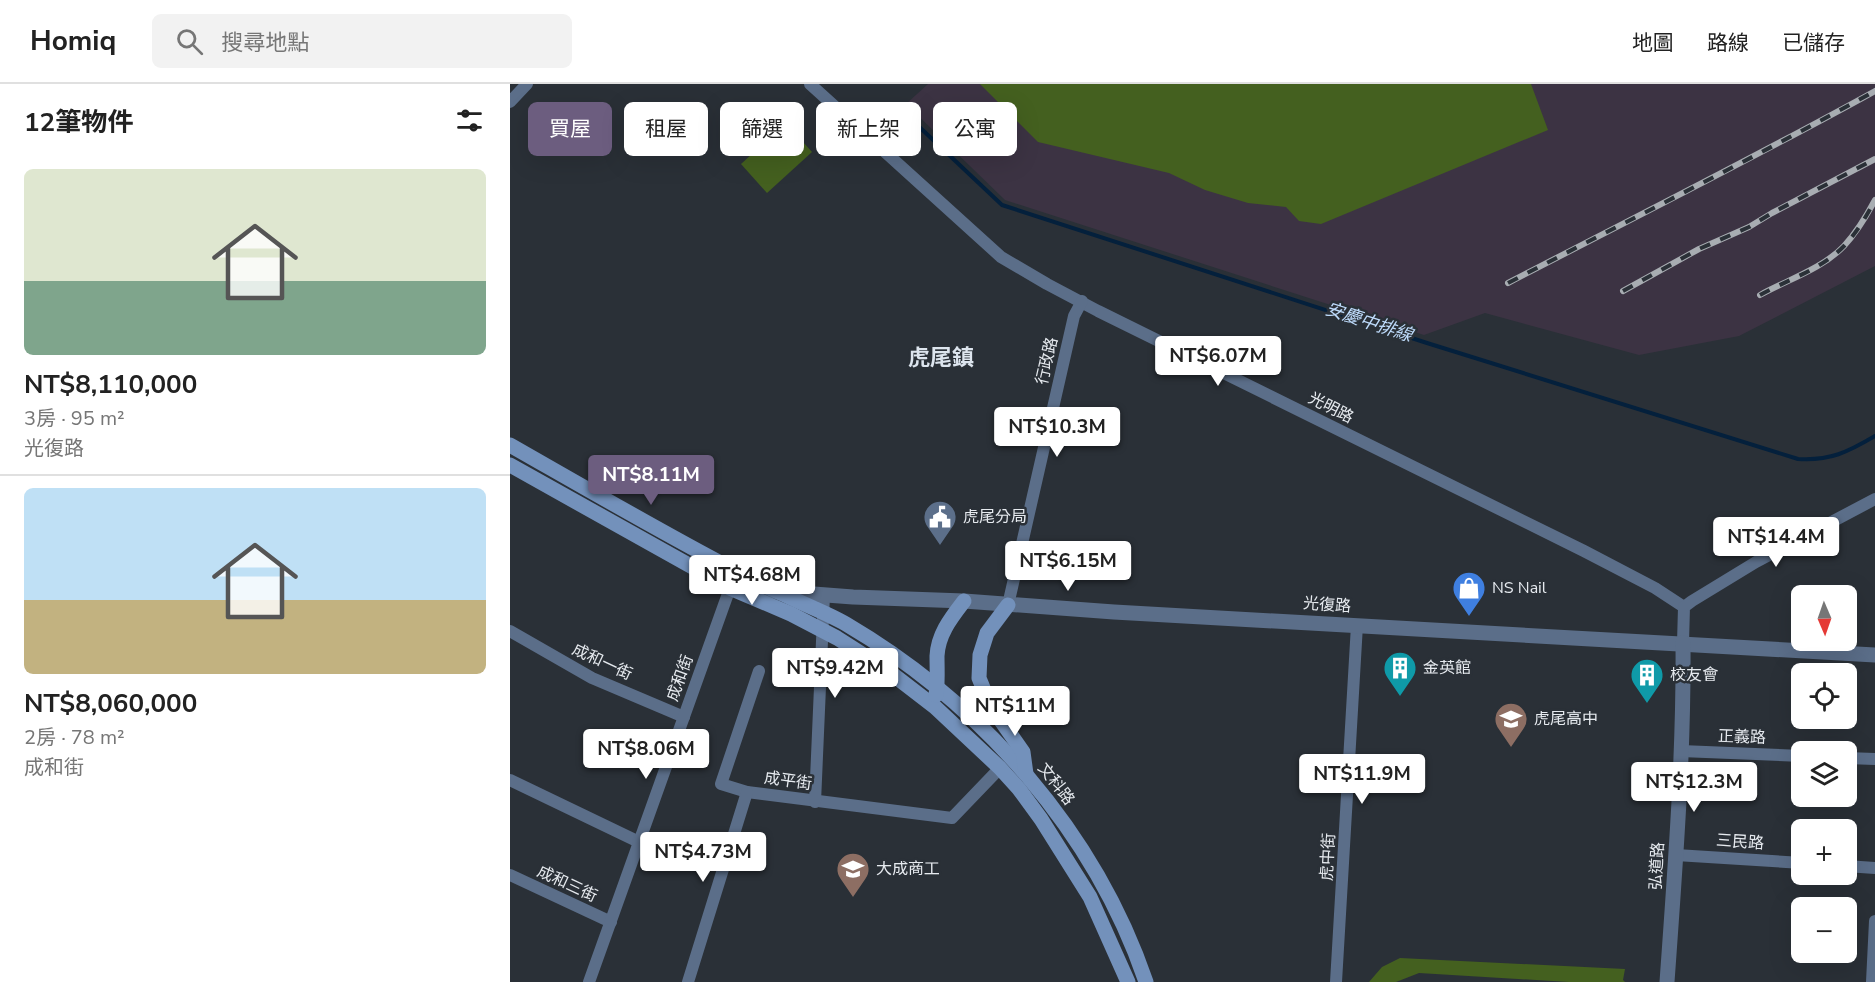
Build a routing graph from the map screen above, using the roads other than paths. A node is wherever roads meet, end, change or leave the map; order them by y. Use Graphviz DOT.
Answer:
graph roads {
  1 [pos="527,84"];
  2 [pos="810,84"];
  3 [pos="510,102"];
  4 [pos="1082,302"];
  5 [pos="510,445"];
  6 [pos="510,466"];
  7 [pos="1875,500"];
  8 [pos="730,588"];
  9 [pos="777,592"];
  10 [pos="824,595"];
  11 [pos="964,601"];
  12 [pos="1008,605"];
  13 [pos="1684,607"];
  14 [pos="824,613"];
  15 [pos="1357,625"];
  16 [pos="823,630"];
  17 [pos="510,632"];
  18 [pos="1683,643"];
  19 [pos="1875,655"];
  20 [pos="759,671"];
  21 [pos="938,687"];
  22 [pos="935,707"];
  23 [pos="684,717"];
  24 [pos="1681,751"];
  25 [pos="1791,756"];
  26 [pos="1857,758"];
  27 [pos="1875,759"];
  28 [pos="1000,768"];
  29 [pos="1026,774"];
  30 [pos="510,780"];
  31 [pos="747,792"];
  32 [pos="815,802"];
  33 [pos="639,843"];
  34 [pos="1676,855"];
  35 [pos="1791,862"];
  36 [pos="1857,867"];
  37 [pos="1875,868"];
  38 [pos="510,875"];
  39 [pos="1875,921"];
  40 [pos="611,922"];
  41 [pos="589,982"];
  42 [pos="688,982"];
  43 [pos="1128,982"];
  44 [pos="1146,982"];
  45 [pos="1336,982"];
  46 [pos="1667,982"];
  47 [pos="1872,982"];
  1 -- 3 [label="street"];
  2 -- 4 [label="street, 光明路"];
  4 -- 12 [label="street, 行政路"];
  4 -- 13 [label="street, 光明路"];
  5 -- 9 [label="main road, 光復路"];
  6 -- 8 [label="main road, 光復路"];
  7 -- 13 [label="street"];
  8 -- 9 [label="street, 光復路"];
  8 -- 16 [label="main road, 文科路"];
  8 -- 23 [label="street, 成和街"];
  9 -- 10 [label="street, 光復路"];
  9 -- 14 [label="main road, 文科路"];
  10 -- 11 [label="street, 光復路"];
  10 -- 14 [label="street"];
  11 -- 12 [label="street, 光復路"];
  11 -- 21 [label="main road"];
  12 -- 15 [label="street, 光復路"];
  12 -- 29 [label="main road"];
  13 -- 18 [label="street"];
  14 -- 16 [label="street"];
  14 -- 21 [label="main road, 文科路"];
  15 -- 18 [label="street, 光復路"];
  15 -- 45 [label="street, 虎中街"];
  16 -- 22 [label="main road, 文科路"];
  16 -- 32 [label="street"];
  17 -- 23 [label="street, 成和一街"];
  18 -- 19 [label="street, 光復路"];
  18 -- 24 [label="street, 弘道路"];
  20 -- 31 [label="street"];
  21 -- 22 [label="main road"];
  21 -- 29 [label="main road, 文科路"];
  22 -- 28 [label="main road, 文科路"];
  23 -- 33 [label="street, 成和街"];
  24 -- 25 [label="street, 正義路"];
  24 -- 34 [label="street, 弘道路"];
  26 -- 27 [label="street"];
  28 -- 32 [label="street, 成平街"];
  28 -- 43 [label="main road, 文科路"];
  29 -- 44 [label="main road, 文科路"];
  30 -- 33 [label="street"];
  31 -- 32 [label="street, 成平街"];
  31 -- 42 [label="street, 成平街"];
  33 -- 40 [label="street, 成和街"];
  34 -- 35 [label="street, 三民路"];
  34 -- 46 [label="street, 弘道路"];
  36 -- 37 [label="street"];
  38 -- 40 [label="street, 成和三街"];
  39 -- 47 [label="street"];
  40 -- 41 [label="street, 成和街"];
}
